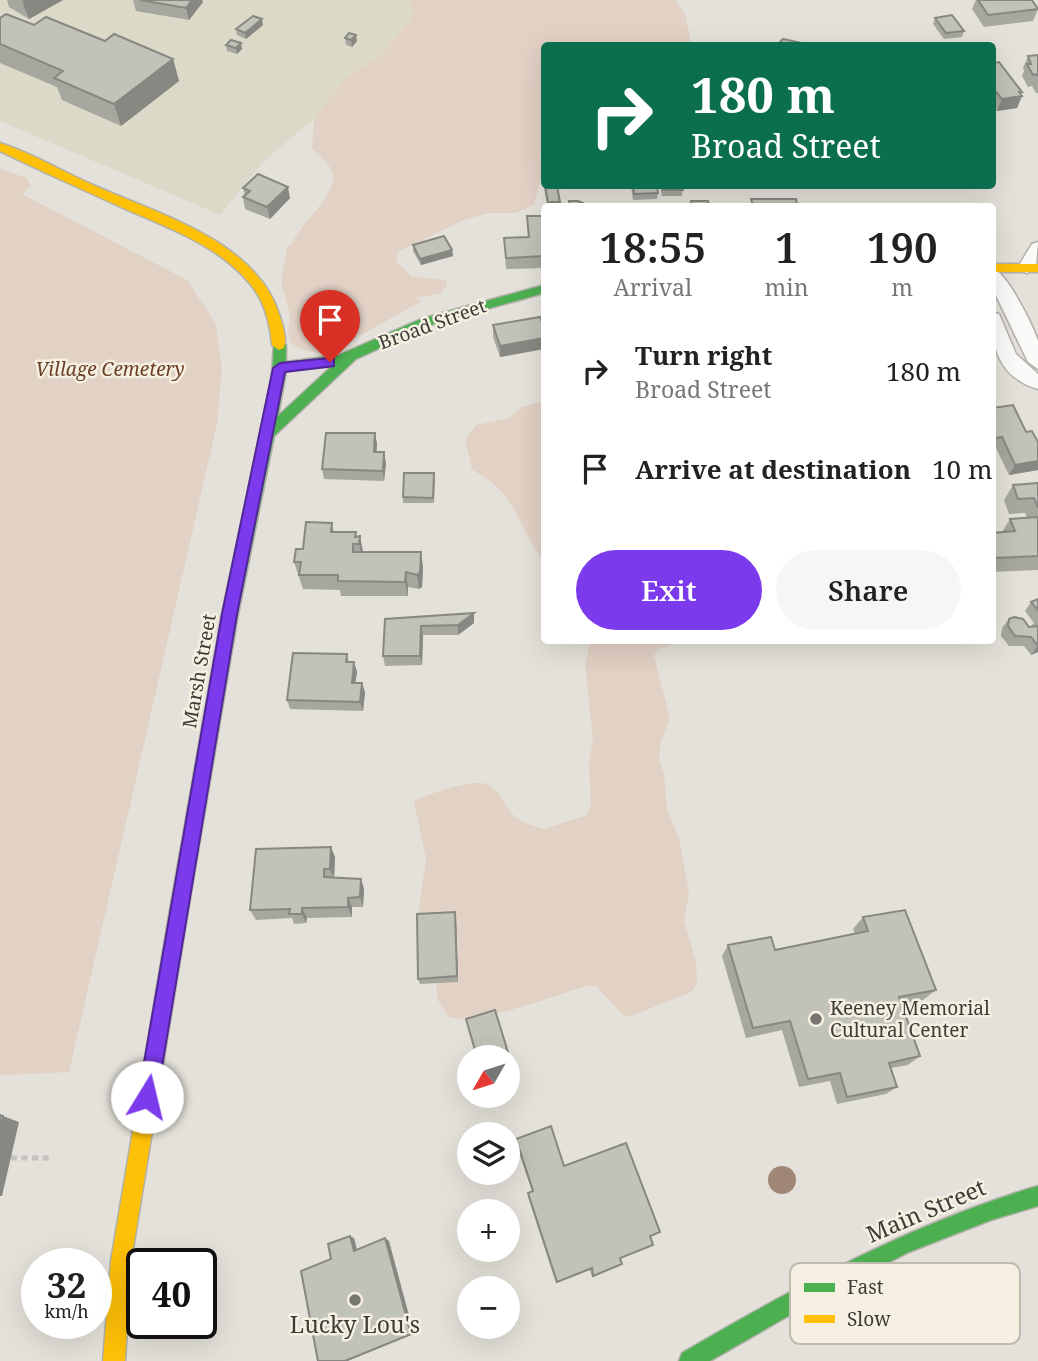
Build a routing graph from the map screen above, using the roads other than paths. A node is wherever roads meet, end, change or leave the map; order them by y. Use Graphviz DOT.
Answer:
graph roads {
  1 [pos="0,147"];
  2 [pos="1038,248"];
  3 [pos="996,268"];
  4 [pos="1033,268"];
  5 [pos="996,279"];
  6 [pos="541,290"];
  7 [pos="996,329"];
  8 [pos="361,351"];
  9 [pos="1038,362"];
  10 [pos="280,368"];
  11 [pos="1038,382"];
  12 [pos="268,433"];
  13 [pos="1038,1196"];
  14 [pos="861,1263"];
  15 [pos="790,1304"];
  16 [pos="114,1361"];
  17 [pos="690,1361"];
  1 -- 10 [label="street, Marsh Street"];
  2 -- 4 [label="street"];
  3 -- 4 [label="street"];
  5 -- 9 [label="street"];
  6 -- 8 [label="street, Broad Street"];
  7 -- 11 [label="street"];
  8 -- 10 [label="street, Broad Street"];
  8 -- 12 [label="street"];
  10 -- 12 [label="street, Marsh Street"];
  12 -- 16 [label="street, Marsh Street"];
  13 -- 14 [label="street, Main Street"];
  15 -- 17 [label="street, Main Street"];
}
